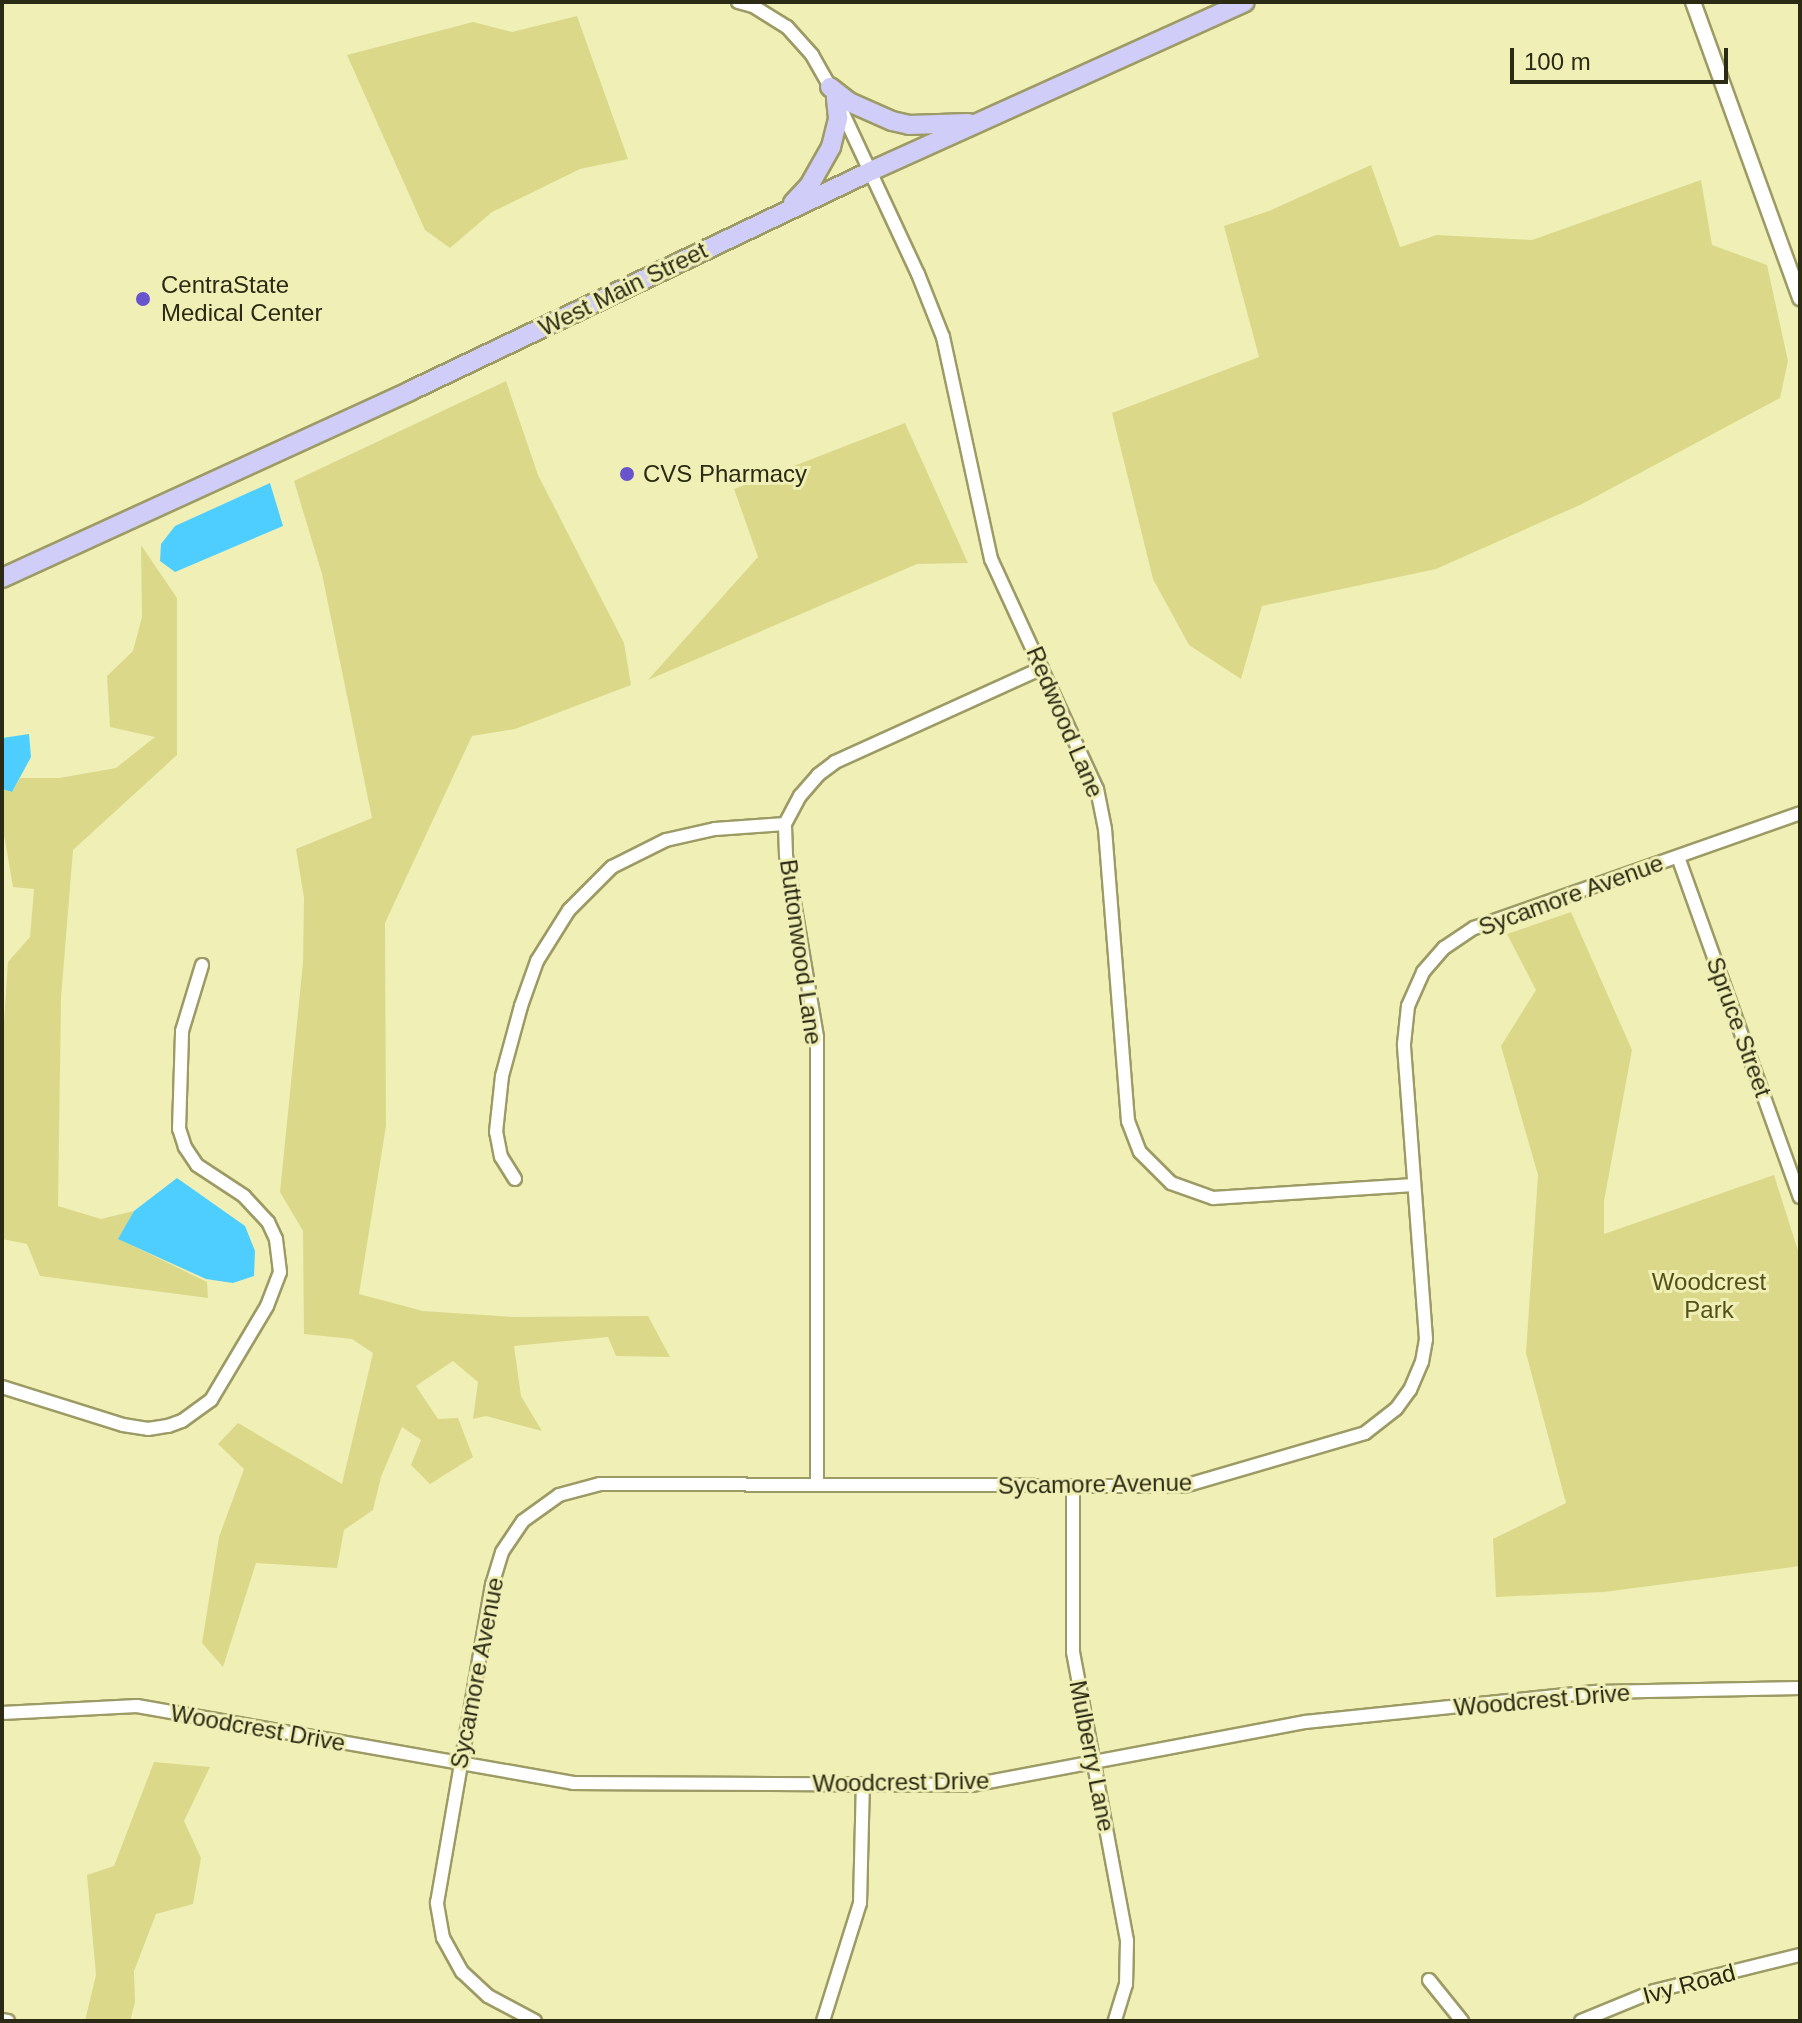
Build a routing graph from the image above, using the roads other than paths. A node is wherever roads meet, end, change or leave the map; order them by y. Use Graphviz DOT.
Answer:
graph roads {
  1 [pos="738,2"];
  2 [pos="1245,2"];
  3 [pos="1693,2"];
  4 [pos="833,93"];
  5 [pos="979,123"];
  6 [pos="871,171"];
  7 [pos="782,213"];
  8 [pos="1800,298"];
  9 [pos="2,578"];
  10 [pos="1042,668"];
  11 [pos="1800,813"];
  12 [pos="785,824"];
  13 [pos="1678,857"];
  14 [pos="202,965"];
  15 [pos="515,1179"];
  16 [pos="1414,1185"];
  17 [pos="1800,1197"];
  18 [pos="2,1387"];
  19 [pos="817,1484"];
  20 [pos="1073,1486"];
  21 [pos="1800,1688"];
  22 [pos="2,1713"];
  23 [pos="1093,1762"];
  24 [pos="460,1764"];
  25 [pos="863,1784"];
  26 [pos="1800,1955"];
  27 [pos="1429,1980"];
  28 [pos="2,2020"];
  29 [pos="8,2021"];
  30 [pos="535,2021"];
  31 [pos="823,2021"];
  32 [pos="1115,2021"];
  33 [pos="1462,2021"];
  34 [pos="1581,2021"];
  1 -- 4 [label="street, Redwood Lane"];
  2 -- 5 [label="main road, West Main Street"];
  3 -- 8 [label="street"];
  4 -- 5 [label="main road"];
  4 -- 6 [label="street, Redwood Lane"];
  4 -- 7 [label="main road"];
  5 -- 6 [label="main road, West Main Street"];
  6 -- 7 [label="main road, West Main Street"];
  6 -- 10 [label="street, Redwood Lane"];
  7 -- 9 [label="main road, West Main Street"];
  10 -- 12 [label="street, Buttonwood Lane"];
  10 -- 16 [label="street, Redwood Lane"];
  11 -- 13 [label="street, Sycamore Avenue"];
  12 -- 15 [label="street"];
  12 -- 19 [label="street, Buttonwood Lane"];
  13 -- 16 [label="street, Sycamore Avenue"];
  13 -- 17 [label="street, Spruce Street"];
  14 -- 18 [label="street"];
  16 -- 20 [label="street, Sycamore Avenue"];
  19 -- 20 [label="street, Sycamore Avenue"];
  19 -- 24 [label="street, Sycamore Avenue"];
  20 -- 23 [label="street, Mulberry Lane"];
  21 -- 23 [label="street, Woodcrest Drive"];
  22 -- 24 [label="street, Woodcrest Drive"];
  23 -- 25 [label="street, Woodcrest Drive"];
  23 -- 32 [label="street, Mulberry Lane"];
  24 -- 25 [label="street, Woodcrest Drive"];
  24 -- 30 [label="street, Sycamore Avenue"];
  25 -- 31 [label="street"];
  26 -- 34 [label="street, Ivy Road"];
  27 -- 33 [label="street"];
  28 -- 29 [label="street"];
}
